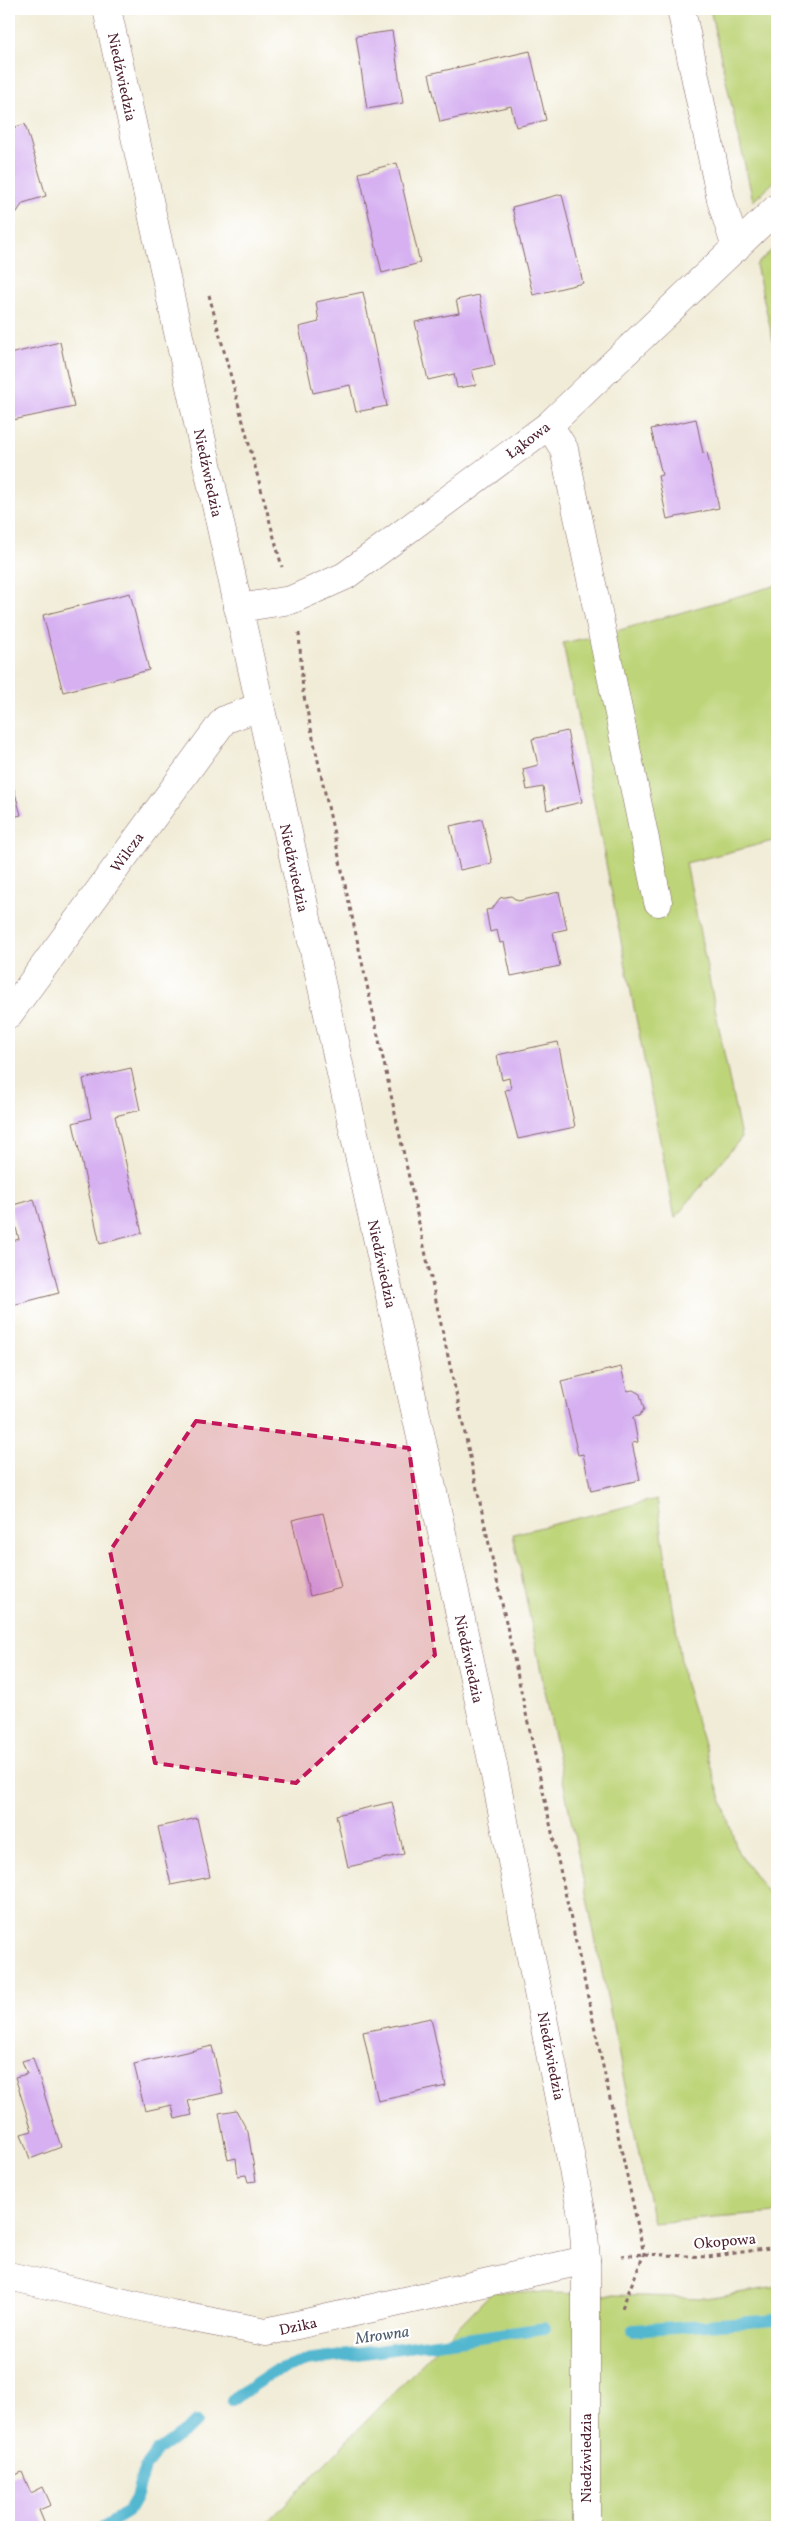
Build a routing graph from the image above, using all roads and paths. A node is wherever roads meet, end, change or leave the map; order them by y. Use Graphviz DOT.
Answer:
graph roads {
  1 [pos="107,9"];
  2 [pos="681,9"];
  3 [pos="777,208"];
  4 [pos="736,248"];
  5 [pos="208,293"];
  6 [pos="549,425"];
  7 [pos="290,600"];
  8 [pos="238,608"];
  9 [pos="259,707"];
  10 [pos="658,902"];
  11 [pos="9,1014"];
  12 [pos="777,2247"];
  13 [pos="586,2260"];
  14 [pos="9,2276"];
  15 [pos="586,2527"];
  1 -- 8 [label="street, Niedźwiedzia"];
  2 -- 4 [label="street"];
  3 -- 4 [label="street, Łąkowa"];
  4 -- 6 [label="street, Łąkowa"];
  5 -- 7 [label="path"];
  6 -- 7 [label="street, Łąkowa"];
  6 -- 10 [label="street"];
  7 -- 8 [label="street, Łąkowa"];
  7 -- 12 [label="path, Okopowa"];
  8 -- 9 [label="street, Niedźwiedzia"];
  9 -- 11 [label="street, Wilcza"];
  9 -- 13 [label="street, Niedźwiedzia"];
  13 -- 14 [label="street, Dzika"];
  13 -- 15 [label="street, Niedźwiedzia"];
}
